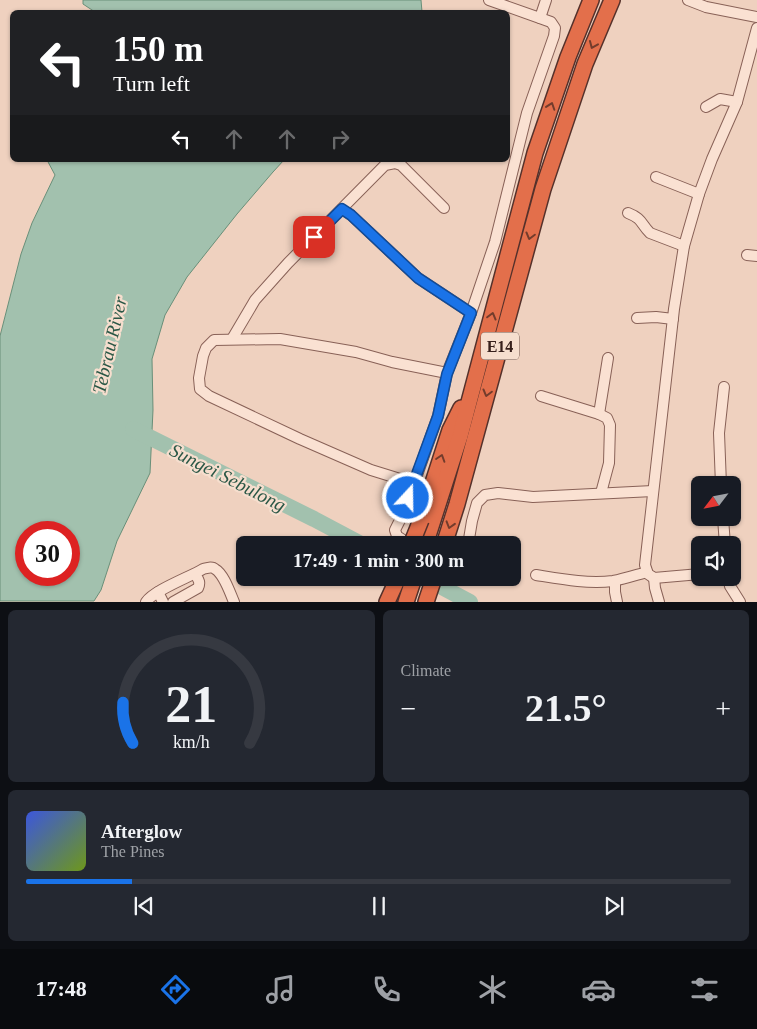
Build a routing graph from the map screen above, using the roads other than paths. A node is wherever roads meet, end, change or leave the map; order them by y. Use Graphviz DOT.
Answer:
graph roads {
  1 [pos="489,0"];
  2 [pos="546,0"];
  3 [pos="591,0"];
  4 [pos="612,0"];
  5 [pos="688,0"];
  6 [pos="540,18"];
  7 [pos="757,18"];
  8 [pos="757,28"];
  9 [pos="739,97"];
  10 [pos="706,106"];
  11 [pos="393,162"];
  12 [pos="397,162"];
  13 [pos="656,177"];
  14 [pos="699,194"];
  15 [pos="444,208"];
  16 [pos="342,209"];
  17 [pos="628,213"];
  18 [pos="684,246"];
  19 [pos="471,313"];
  20 [pos="637,318"];
  21 [pos="673,319"];
  22 [pos="232,339"];
  23 [pos="608,358"];
  24 [pos="447,374"];
  25 [pos="474,380"];
  26 [pos="724,387"];
  27 [pos="541,396"];
  28 [pos="599,414"];
  29 [pos="720,476"];
  30 [pos="413,483"];
  31 [pos="654,491"];
  32 [pos="601,493"];
  33 [pos="396,536"];
  34 [pos="415,536"];
  35 [pos="428,536"];
  36 [pos="447,536"];
  37 [pos="470,536"];
  38 [pos="195,574"];
  39 [pos="691,574"];
  40 [pos="536,575"];
  41 [pos="651,575"];
  42 [pos="615,581"];
  43 [pos="394,586"];
  44 [pos="411,586"];
  45 [pos="431,586"];
  46 [pos="730,586"];
  47 [pos="160,597"];
  48 [pos="235,601"];
  49 [pos="146,602"];
  50 [pos="173,602"];
  51 [pos="387,602"];
  52 [pos="406,602"];
  53 [pos="426,602"];
  54 [pos="617,602"];
  55 [pos="659,602"];
  56 [pos="740,602"];
  1 -- 6 [label="street"];
  2 -- 6 [label="street"];
  25 -- 3 [label="highway, E14, one-way"];
  4 -- 36 [label="highway, E14, one-way"];
  5 -- 7 [label="street"];
  6 -- 19 [label="street"];
  8 -- 9 [label="street"];
  9 -- 10 [label="street"];
  9 -- 14 [label="street"];
  11 -- 16 [label="street"];
  12 -- 15 [label="street"];
  13 -- 14 [label="street"];
  14 -- 18 [label="street"];
  16 -- 19 [label="street"];
  16 -- 22 [label="street"];
  17 -- 18 [label="street"];
  18 -- 21 [label="street"];
  19 -- 24 [label="street"];
  20 -- 21 [label="street"];
  21 -- 31 [label="street"];
  22 -- 24 [label="street"];
  22 -- 30 [label="street"];
  23 -- 28 [label="street"];
  24 -- 30 [label="street"];
  34 -- 25 [label="highway, one-way, bridge"];
  25 -- 35 [label="highway, E14"];
  26 -- 29 [label="street"];
  27 -- 28 [label="street"];
  28 -- 32 [label="street"];
  30 -- 33 [label="street"];
  31 -- 32 [label="street"];
  31 -- 41 [label="street"];
  32 -- 37 [label="street"];
  38 -- 47 [label="street"];
  38 -- 48 [label="street"];
  38 -- 50 [label="street"];
  39 -- 41 [label="street"];
  40 -- 42 [label="street"];
  41 -- 42 [label="street"];
  41 -- 55 [label="street"];
  42 -- 54 [label="street"];
  43 -- 51 [label="highway"];
  44 -- 52 [label="highway"];
  45 -- 53 [label="highway"];
  46 -- 56 [label="street"];
  47 -- 49 [label="street"];
}
